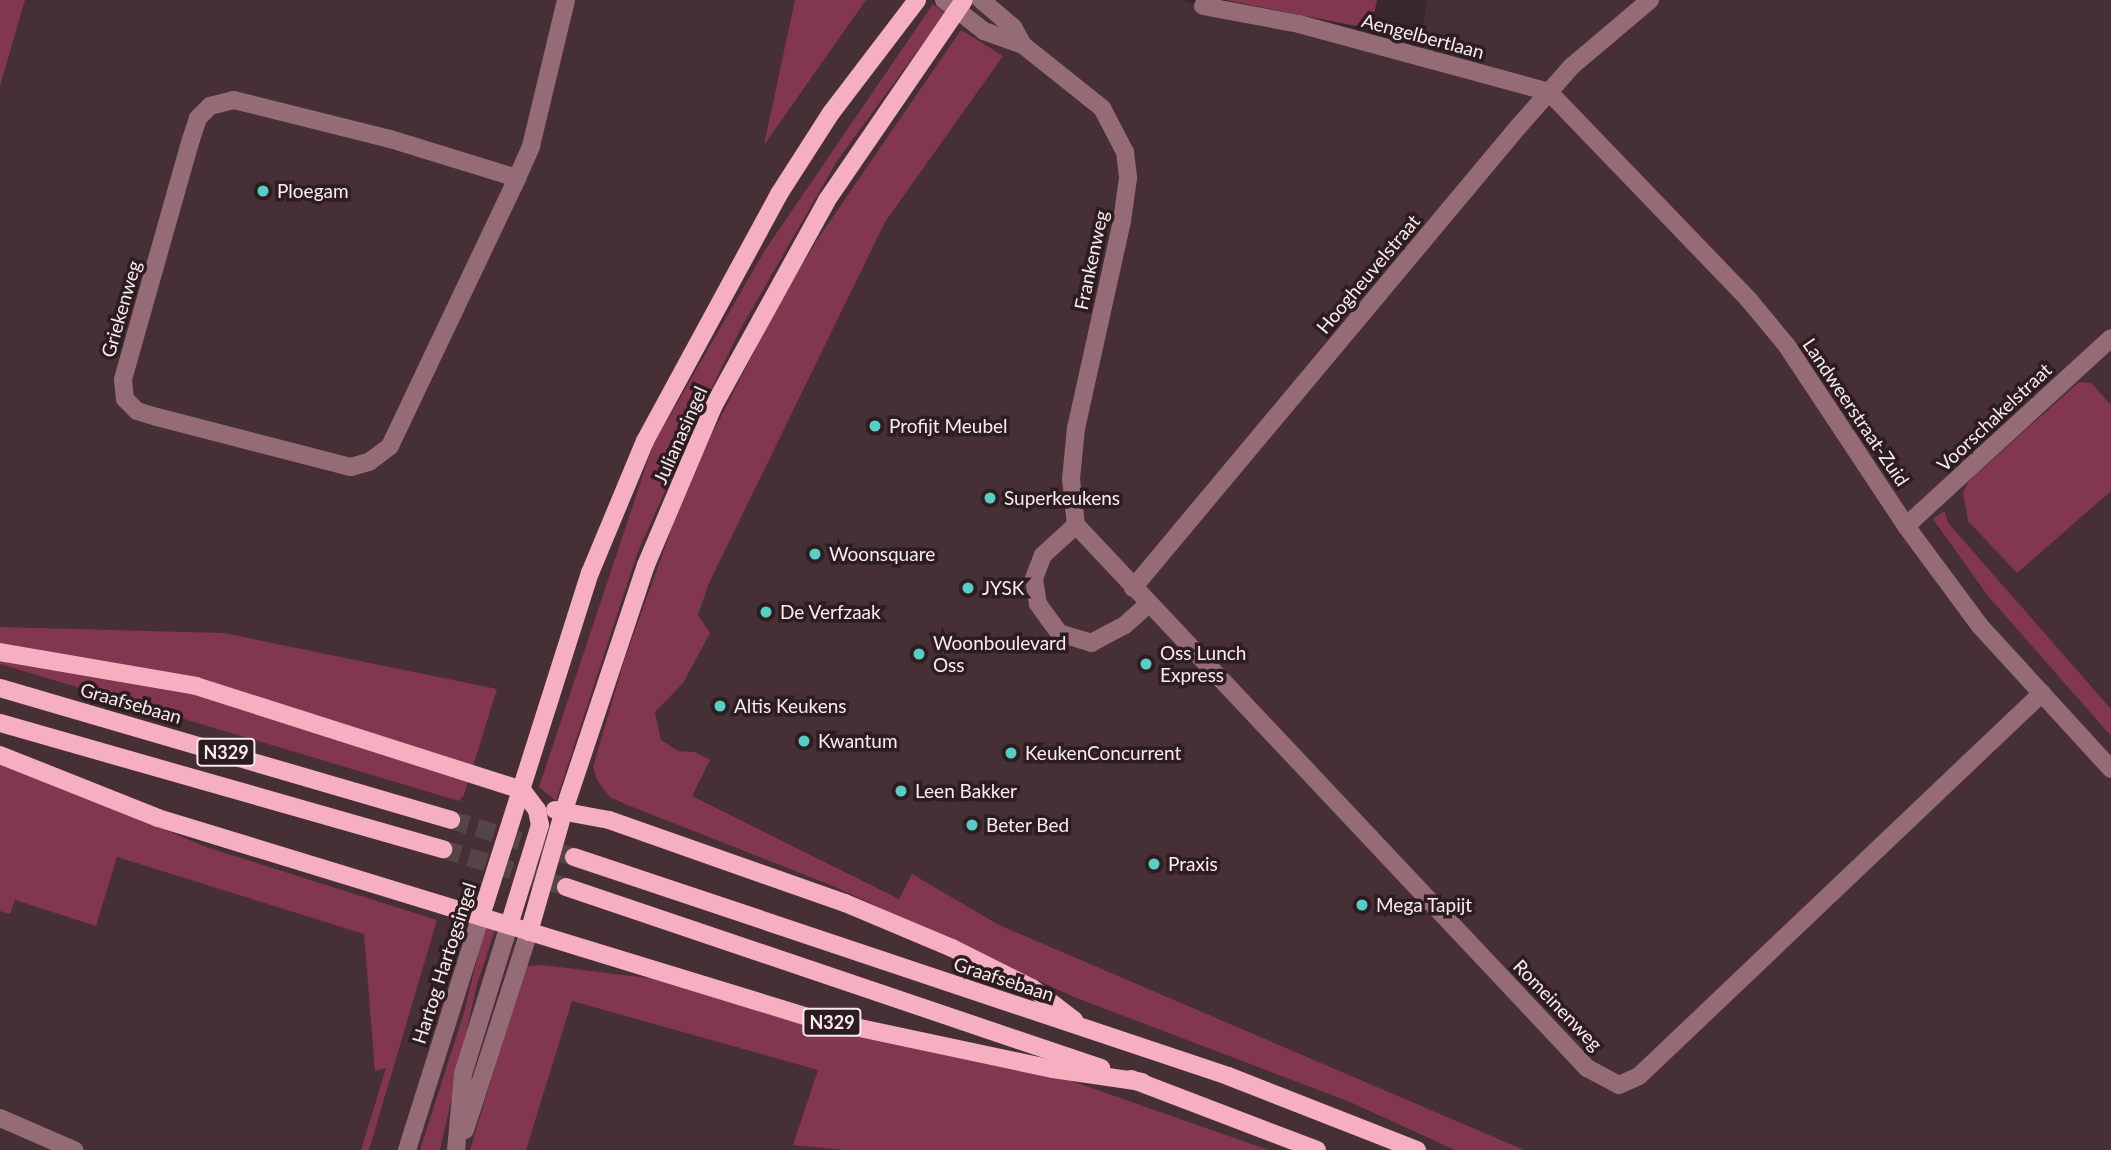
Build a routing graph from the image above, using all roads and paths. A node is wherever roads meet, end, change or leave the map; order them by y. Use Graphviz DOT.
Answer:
graph roads {
  1 [pos="566,0"];
  2 [pos="917,0"];
  3 [pos="982,0"];
  4 [pos="1650,0"];
  5 [pos="955,3"];
  6 [pos="1203,6"];
  7 [pos="1023,45"];
  8 [pos="1549,92"];
  9 [pos="517,178"];
  10 [pos="2111,338"];
  11 [pos="1076,525"];
  12 [pos="1906,526"];
  13 [pos="1133,588"];
  14 [pos="1148,604"];
  15 [pos="0,652"];
  16 [pos="0,688"];
  17 [pos="2042,693"];
  18 [pos="0,723"];
  19 [pos="0,755"];
  20 [pos="2111,769"];
  21 [pos="522,790"];
  22 [pos="537,810"];
  23 [pos="564,810"];
  24 [pos="513,817"];
  25 [pos="451,820"];
  26 [pos="443,849"];
  27 [pos="574,858"];
  28 [pos="566,887"];
  29 [pos="481,916"];
  30 [pos="509,925"];
  31 [pos="529,932"];
  32 [pos="1085,1028"];
  33 [pos="1142,1083"];
  34 [pos="0,1118"];
  35 [pos="74,1150"];
  36 [pos="407,1150"];
  37 [pos="457,1150"];
  38 [pos="1317,1150"];
  39 [pos="1417,1150"];
  1 -- 9 [label="street, Griekenweg"];
  2 -- 21 [label="main road, Julianasingel"];
  3 -- 7 [label="street, Frankenweg"];
  4 -- 8 [label="street, Hoogheuvelstraat"];
  5 -- 7 [label="street, Frankenweg"];
  5 -- 23 [label="main road, Julianasingel"];
  6 -- 8 [label="street, Aengelbertlaan"];
  7 -- 11 [label="street, Frankenweg"];
  8 -- 12 [label="street, Landweerstraat-Zuid"];
  8 -- 13 [label="street, Hoogheuvelstraat"];
  9 -- 9 [label="street, Griekenweg"];
  10 -- 12 [label="street, Voorschakelstraat"];
  11 -- 13 [label="street"];
  11 -- 14 [label="street"];
  12 -- 17 [label="street, Landweerstraat-Zuid"];
  13 -- 14 [label="street, Romeinenweg"];
  14 -- 17 [label="street, Romeinenweg"];
  15 -- 21 [label="main road"];
  16 -- 25 [label="main road, Graafsebaan / N329"];
  17 -- 20 [label="street, Landweerstraat-Zuid"];
  18 -- 26 [label="main road, N329"];
  19 -- 29 [label="main road, N329"];
  21 -- 22 [label="main road"];
  21 -- 24 [label="main road, Hartog Hartogsingel"];
  22 -- 23 [label="main road"];
  22 -- 24 [label="main road"];
  22 -- 30 [label="main road"];
  23 -- 31 [label="main road, Julianasingel"];
  23 -- 32 [label="main road"];
  24 -- 29 [label="main road, Hartog Hartogsingel"];
  27 -- 32 [label="main road, Graafsebaan"];
  28 -- 33 [label="main road, N329"];
  29 -- 30 [label="main road, N329"];
  29 -- 36 [label="street, Hartog Hartogsingel"];
  30 -- 31 [label="main road, N329"];
  30 -- 37 [label="street"];
  31 -- 33 [label="main road, N329"];
  31 -- 37 [label="street"];
  32 -- 39 [label="main road, Graafsebaan"];
  33 -- 38 [label="main road, N329"];
  34 -- 35 [label="street"];
}
